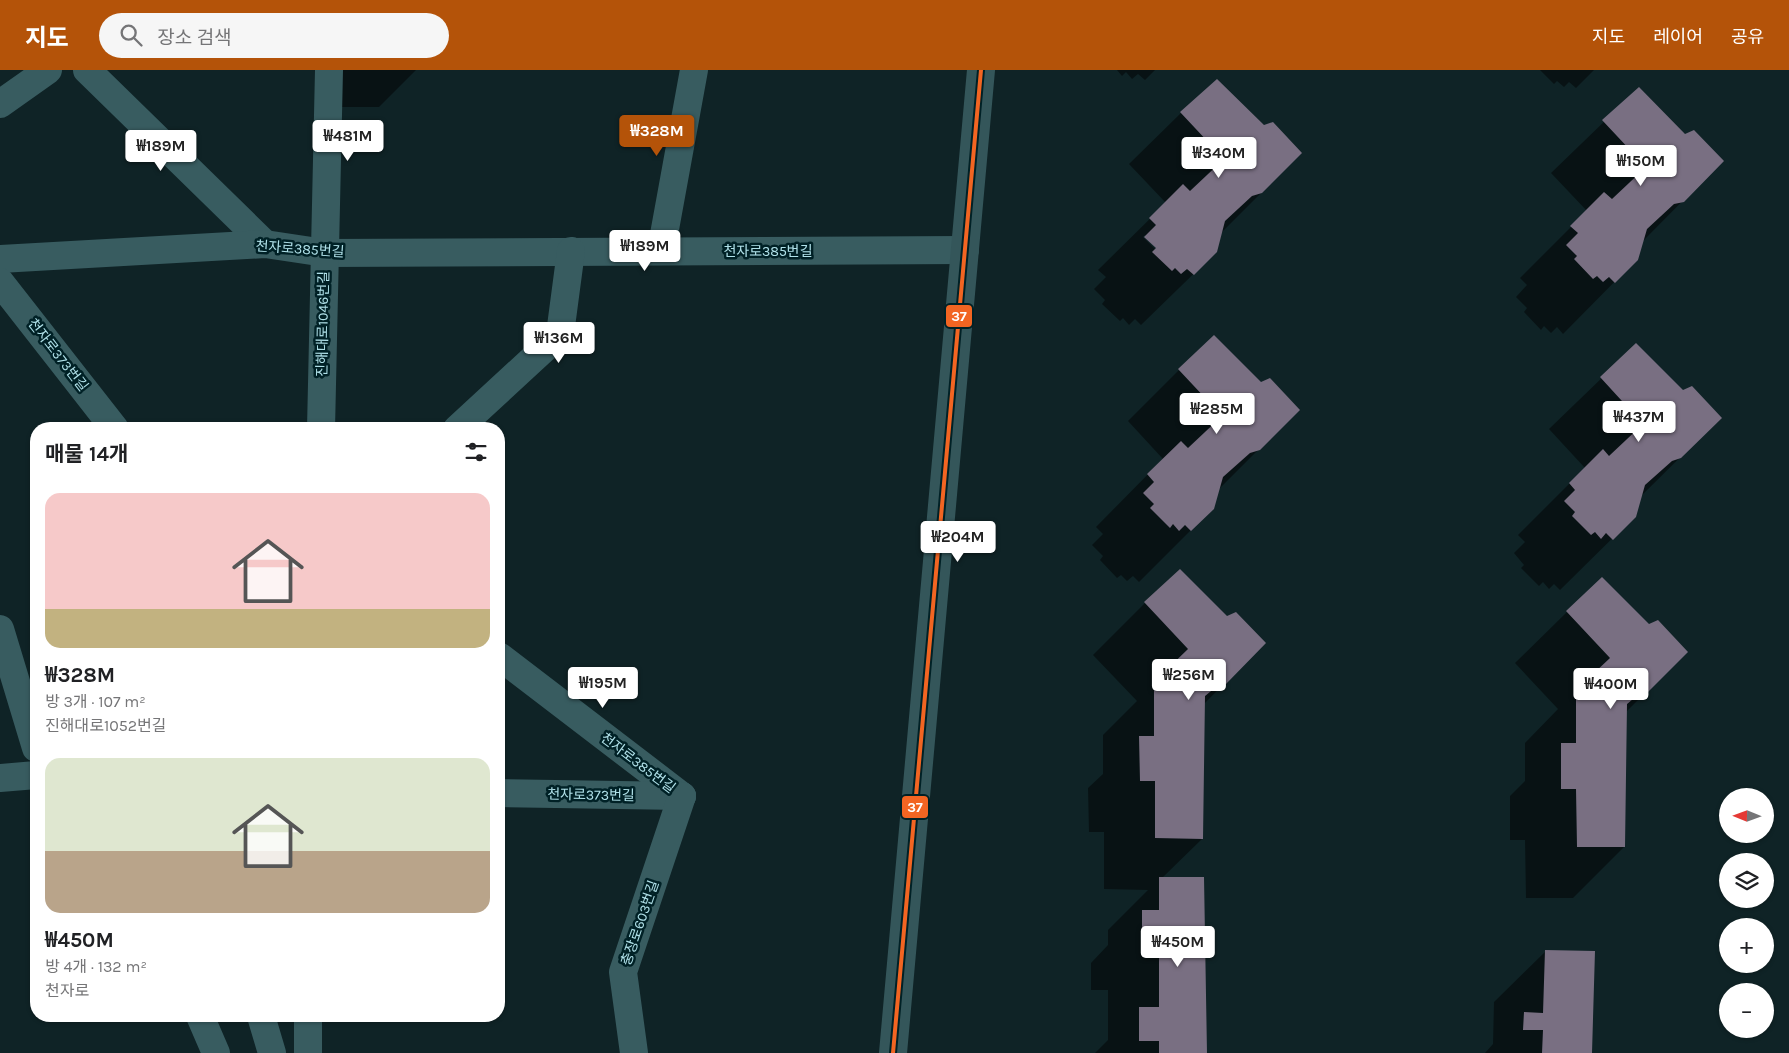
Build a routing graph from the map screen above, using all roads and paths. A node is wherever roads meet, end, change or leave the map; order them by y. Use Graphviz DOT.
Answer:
graph roads {
  1 [pos="48,70"];
  2 [pos="87,70"];
  3 [pos="329,70"];
  4 [pos="694,70"];
  5 [pos="981,70"];
  6 [pos="0,104"];
  7 [pos="265,244"];
  8 [pos="965,250"];
  9 [pos="571,251"];
  10 [pos="661,251"];
  11 [pos="325,253"];
  12 [pos="0,259"];
  13 [pos="0,282"];
  14 [pos="110,422"];
  15 [pos="320,422"];
  16 [pos="465,422"];
  17 [pos="0,629"];
  18 [pos="505,661"];
  19 [pos="30,728"];
  20 [pos="30,776"];
  21 [pos="0,778"];
  22 [pos="505,793"];
  23 [pos="682,796"];
  24 [pos="203,1022"];
  25 [pos="263,1022"];
  26 [pos="308,1022"];
  27 [pos="216,1053"];
  28 [pos="272,1053"];
  29 [pos="308,1053"];
  30 [pos="634,1053"];
  31 [pos="893,1053"];
  1 -- 6 [label="street"];
  2 -- 7 [label="street"];
  3 -- 11 [label="street, 진해대로1046번길"];
  4 -- 10 [label="street"];
  5 -- 8 [label="main road"];
  7 -- 11 [label="street, 천자로385번길"];
  7 -- 12 [label="street, 천자로385번길"];
  8 -- 10 [label="street, 천자로385번길"];
  8 -- 31 [label="main road"];
  9 -- 10 [label="street, 천자로385번길"];
  9 -- 11 [label="street, 천자로385번길"];
  9 -- 16 [label="street"];
  11 -- 15 [label="street, 진해대로1046번길"];
  13 -- 14 [label="street, 천자로373번길"];
  17 -- 19 [label="street"];
  18 -- 23 [label="street, 천자로385번길"];
  20 -- 21 [label="street"];
  22 -- 23 [label="street, 천자로373번길"];
  23 -- 30 [label="street, 충장로603번길"];
  24 -- 27 [label="street"];
  25 -- 28 [label="street"];
  26 -- 29 [label="street"];
}
